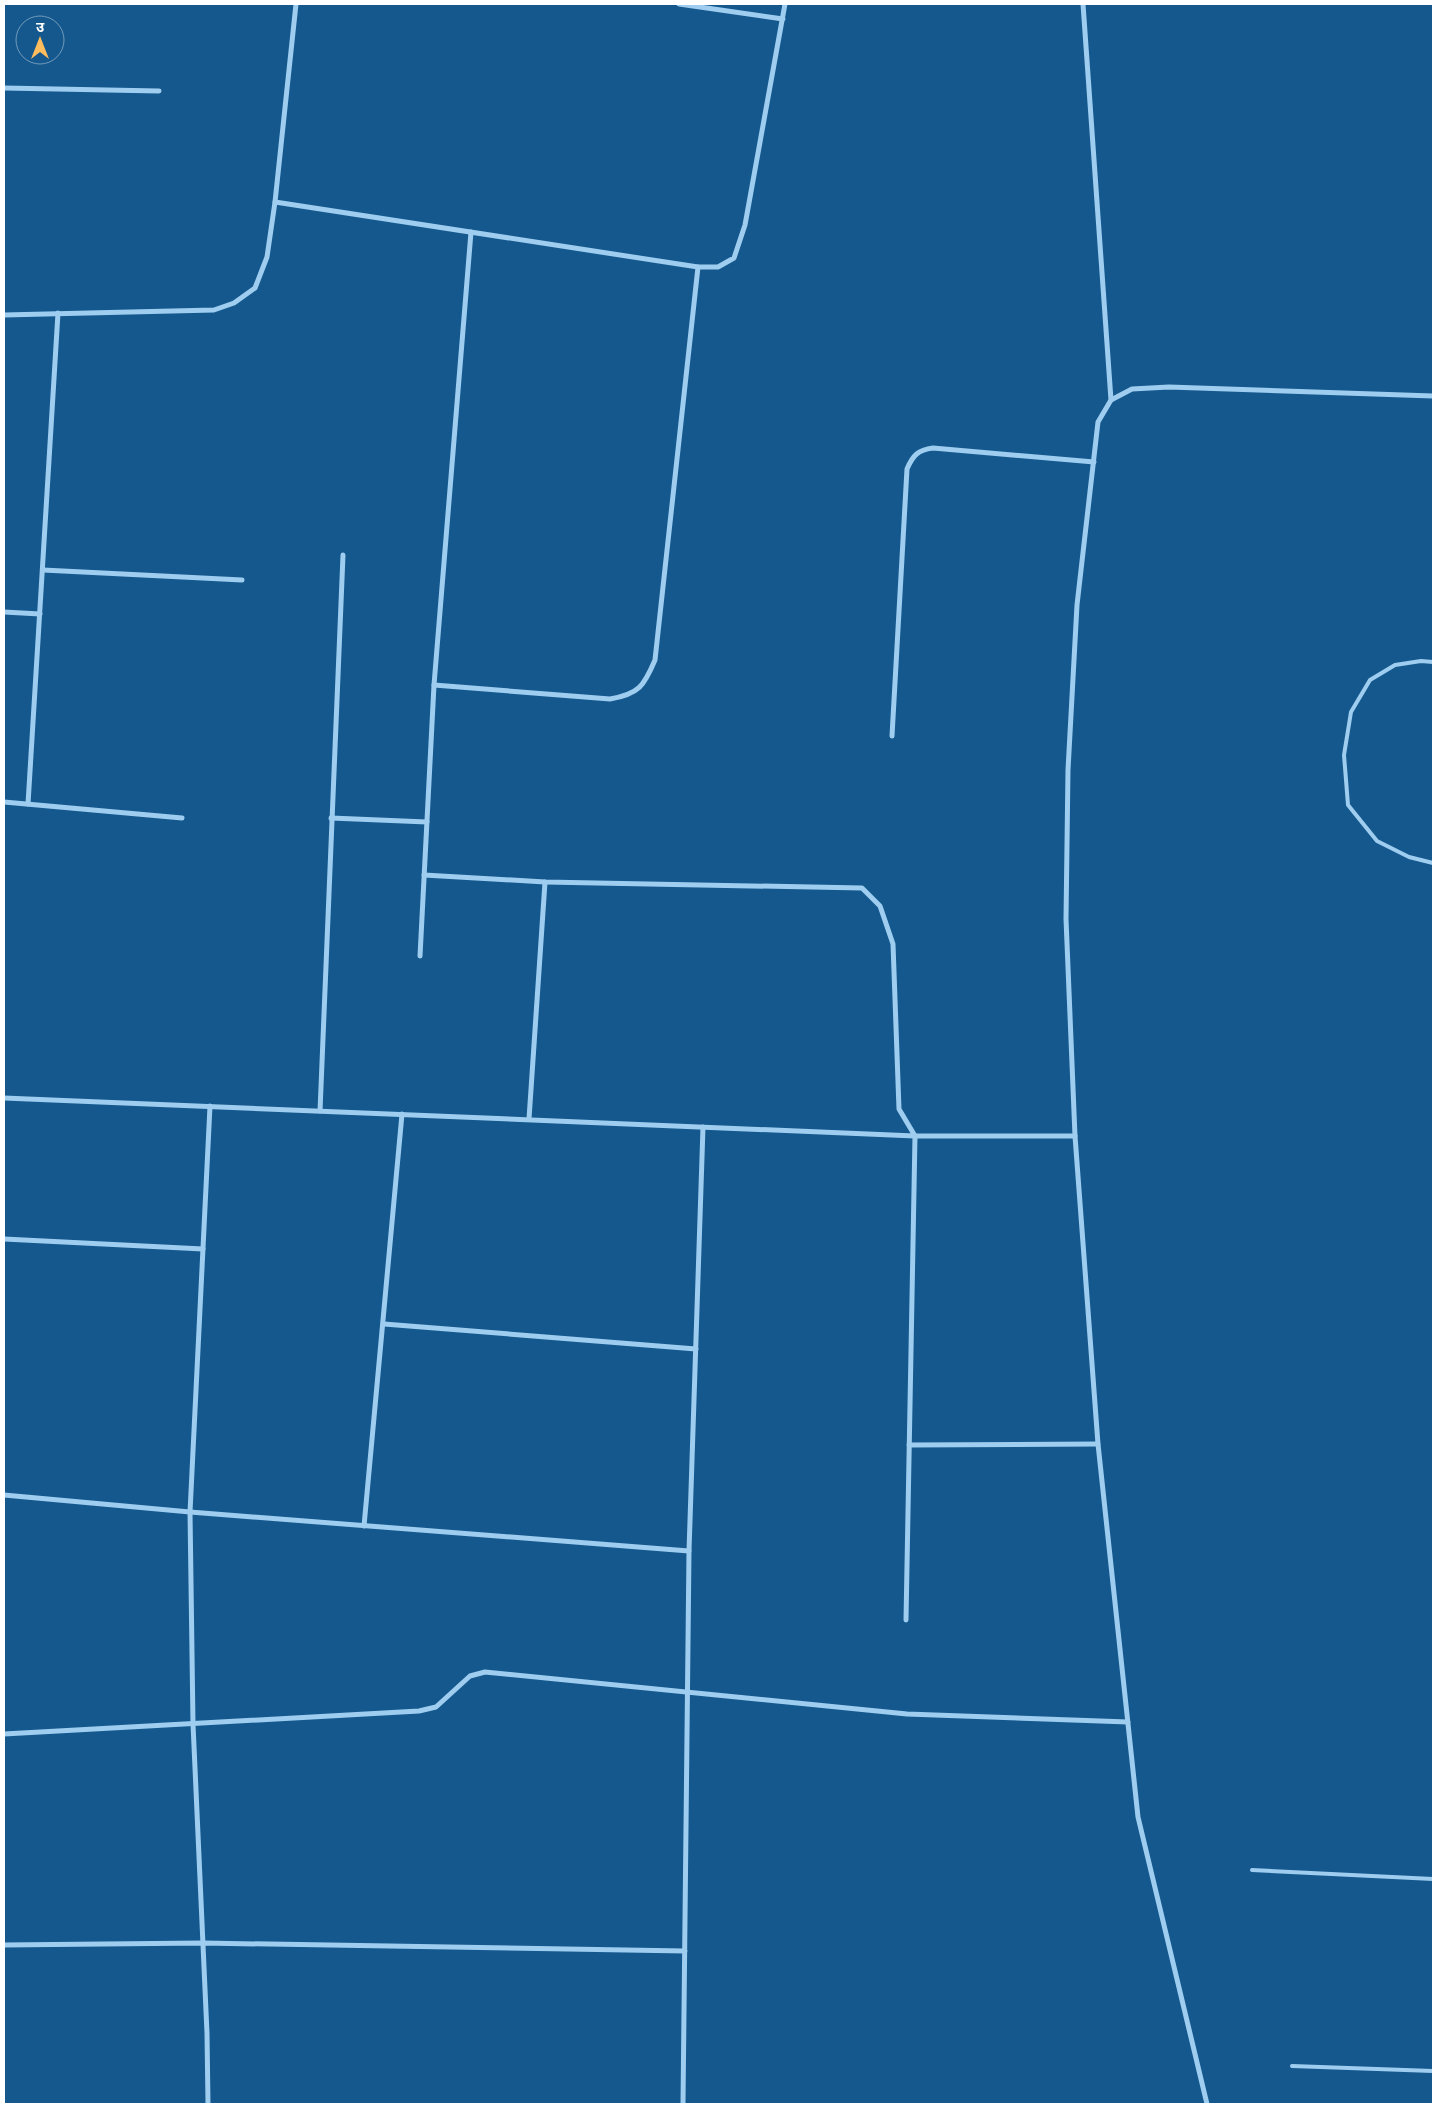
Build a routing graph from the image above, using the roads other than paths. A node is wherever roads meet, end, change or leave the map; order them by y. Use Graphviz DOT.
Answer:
graph roads {
  1 [pos="296,4"];
  2 [pos="679,4"];
  3 [pos="785,4"];
  4 [pos="1083,4"];
  5 [pos="782,19"];
  6 [pos="4,88"];
  7 [pos="159,91"];
  8 [pos="275,202"];
  9 [pos="471,232"];
  10 [pos="698,267"];
  11 [pos="58,313"];
  12 [pos="4,314"];
  13 [pos="1433,396"];
  14 [pos="1111,400"];
  15 [pos="1094,462"];
  16 [pos="342,555"];
  17 [pos="42,570"];
  18 [pos="242,580"];
  19 [pos="4,612"];
  20 [pos="40,614"];
  21 [pos="1433,662"];
  22 [pos="434,684"];
  23 [pos="892,736"];
  24 [pos="4,802"];
  25 [pos="28,804"];
  26 [pos="182,818"];
  27 [pos="331,818"];
  28 [pos="427,822"];
  29 [pos="1433,864"];
  30 [pos="424,875"];
  31 [pos="545,882"];
  32 [pos="420,956"];
  33 [pos="4,1098"];
  34 [pos="210,1106"];
  35 [pos="320,1111"];
  36 [pos="402,1114"];
  37 [pos="529,1119"];
  38 [pos="704,1127"];
  39 [pos="915,1136"];
  40 [pos="1075,1136"];
  41 [pos="4,1239"];
  42 [pos="203,1249"];
  43 [pos="384,1324"];
  44 [pos="696,1349"];
  45 [pos="1098,1444"];
  46 [pos="909,1445"];
  47 [pos="4,1495"];
  48 [pos="190,1512"];
  49 [pos="364,1526"];
  50 [pos="689,1551"];
  51 [pos="906,1620"];
  52 [pos="688,1692"];
  53 [pos="1128,1722"];
  54 [pos="193,1724"];
  55 [pos="4,1734"];
  56 [pos="1252,1870"];
  57 [pos="1433,1879"];
  58 [pos="202,1943"];
  59 [pos="4,1944"];
  60 [pos="685,1951"];
  61 [pos="1292,2066"];
  62 [pos="1433,2071"];
  63 [pos="208,2104"];
  64 [pos="683,2104"];
  65 [pos="1206,2104"];
  1 -- 8 [label="street"];
  2 -- 5 [label="street"];
  3 -- 5 [label="street"];
  4 -- 14 [label="street"];
  5 -- 10 [label="street"];
  6 -- 7 [label="street"];
  8 -- 9 [label="street"];
  8 -- 11 [label="street"];
  9 -- 10 [label="street"];
  9 -- 22 [label="street"];
  10 -- 22 [label="street"];
  11 -- 12 [label="street"];
  11 -- 17 [label="street"];
  13 -- 14 [label="street"];
  14 -- 15 [label="street"];
  15 -- 23 [label="street"];
  15 -- 40 [label="street"];
  16 -- 27 [label="street"];
  17 -- 18 [label="street"];
  17 -- 20 [label="street"];
  19 -- 20 [label="street"];
  20 -- 25 [label="street"];
  21 -- 29 [label="lane"];
  22 -- 28 [label="street"];
  24 -- 25 [label="street"];
  25 -- 26 [label="street"];
  27 -- 28 [label="street"];
  27 -- 35 [label="street"];
  28 -- 30 [label="street"];
  30 -- 31 [label="street"];
  30 -- 32 [label="street"];
  31 -- 37 [label="street"];
  31 -- 39 [label="street"];
  33 -- 34 [label="street"];
  34 -- 35 [label="street"];
  34 -- 42 [label="street"];
  35 -- 36 [label="street"];
  36 -- 37 [label="street"];
  36 -- 43 [label="street"];
  37 -- 38 [label="street"];
  38 -- 39 [label="street"];
  38 -- 44 [label="street"];
  39 -- 40 [label="street"];
  39 -- 46 [label="street"];
  40 -- 45 [label="street"];
  41 -- 42 [label="street"];
  42 -- 48 [label="street"];
  43 -- 44 [label="street"];
  43 -- 49 [label="street"];
  44 -- 50 [label="street"];
  45 -- 46 [label="street"];
  45 -- 53 [label="street"];
  46 -- 51 [label="street"];
  47 -- 48 [label="street"];
  48 -- 49 [label="street"];
  48 -- 54 [label="street"];
  49 -- 50 [label="street"];
  50 -- 52 [label="street"];
  52 -- 53 [label="street"];
  52 -- 54 [label="street"];
  52 -- 60 [label="street"];
  53 -- 65 [label="street"];
  54 -- 55 [label="street"];
  54 -- 58 [label="street"];
  56 -- 57 [label="lane"];
  58 -- 59 [label="street"];
  58 -- 60 [label="street"];
  58 -- 63 [label="street"];
  60 -- 64 [label="street"];
  61 -- 62 [label="lane"];
}
